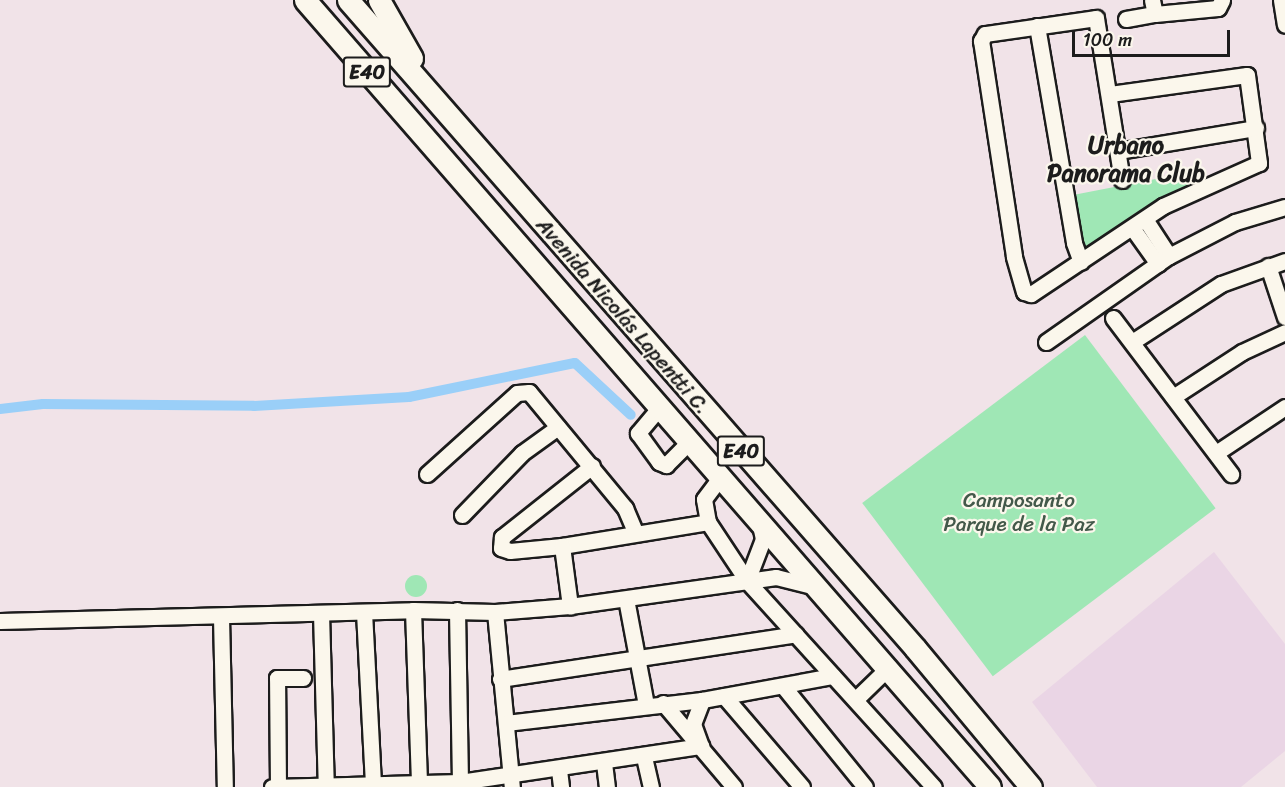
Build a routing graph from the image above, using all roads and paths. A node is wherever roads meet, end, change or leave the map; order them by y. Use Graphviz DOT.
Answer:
graph roads {
  1 [pos="297,0"];
  2 [pos="305,0"];
  3 [pos="348,0"];
  4 [pos="379,0"];
  5 [pos="1222,0"];
  6 [pos="1281,0"];
  7 [pos="1153,7"];
  8 [pos="1126,19"];
  9 [pos="1285,25"];
  10 [pos="1037,26"];
  11 [pos="348,50"];
  12 [pos="1110,94"];
  13 [pos="450,117"];
  14 [pos="1256,128"];
  15 [pos="1118,151"];
  16 [pos="1122,180"];
  17 [pos="1285,207"];
  18 [pos="1139,224"];
  19 [pos="1163,260"];
  20 [pos="1285,261"];
  21 [pos="1081,262"];
  22 [pos="1268,266"];
  23 [pos="1285,317"];
  24 [pos="1113,318"];
  25 [pos="1285,332"];
  26 [pos="1046,342"];
  27 [pos="1132,342"];
  28 [pos="1173,397"];
  29 [pos="1285,407"];
  30 [pos="659,408"];
  31 [pos="558,427"];
  32 [pos="689,442"];
  33 [pos="1216,453"];
  34 [pos="592,466"];
  35 [pos="427,474"];
  36 [pos="1231,474"];
  37 [pos="720,478"];
  38 [pos="462,514"];
  39 [pos="708,522"];
  40 [pos="760,525"];
  41 [pos="635,532"];
  42 [pos="562,546"];
  43 [pos="747,580"];
  44 [pos="816,587"];
  45 [pos="626,599"];
  46 [pos="570,606"];
  47 [pos="413,610"];
  48 [pos="458,610"];
  49 [pos="364,612"];
  50 [pos="495,612"];
  51 [pos="321,613"];
  52 [pos="221,617"];
  53 [pos="0,621"];
  54 [pos="796,634"];
  55 [pos="638,661"];
  56 [pos="889,667"];
  57 [pos="833,676"];
  58 [pos="303,678"];
  59 [pos="500,679"];
  60 [pos="783,686"];
  61 [pos="724,696"];
  62 [pos="856,699"];
  63 [pos="702,700"];
  64 [pos="663,703"];
  65 [pos="646,705"];
  66 [pos="506,723"];
  67 [pos="701,746"];
  68 [pos="644,757"];
  69 [pos="604,763"];
  70 [pos="559,770"];
  71 [pos="511,780"];
  72 [pos="419,784"];
  73 [pos="373,785"];
  74 [pos="403,785"];
  75 [pos="460,785"];
  76 [pos="932,786"];
  77 [pos="225,787"];
  78 [pos="272,787"];
  79 [pos="278,787"];
  80 [pos="326,787"];
  81 [pos="561,787"];
  82 [pos="607,787"];
  83 [pos="651,787"];
  84 [pos="734,787"];
  85 [pos="802,787"];
  86 [pos="865,787"];
  87 [pos="990,787"];
  88 [pos="1031,787"];
  1 -- 11 [label="highway"];
  2 -- 11 [label="highway, E40"];
  3 -- 13 [label="highway, E40"];
  4 -- 13 [label="highway"];
  5 -- 7 [label="street"];
  6 -- 9 [label="street"];
  7 -- 8 [label="street"];
  10 -- 12 [label="street"];
  10 -- 21 [label="street"];
  10 -- 21 [label="street"];
  11 -- 30 [label="highway, Avenida Nicolás Lapentti C. / E40"];
  12 -- 14 [label="street"];
  12 -- 15 [label="street"];
  13 -- 88 [label="highway, Avenida Nicolás Lapentti C. / E40"];
  14 -- 15 [label="street"];
  14 -- 18 [label="street"];
  15 -- 16 [label="street"];
  17 -- 19 [label="street"];
  18 -- 19 [label="street"];
  18 -- 21 [label="street"];
  19 -- 26 [label="street"];
  20 -- 22 [label="street"];
  22 -- 23 [label="street"];
  22 -- 27 [label="street"];
  24 -- 27 [label="street"];
  25 -- 28 [label="street"];
  27 -- 28 [label="street"];
  28 -- 33 [label="street"];
  29 -- 33 [label="street"];
  30 -- 32 [label="highway, Avenida Nicolás Lapentti C. / E40"];
  30 -- 32 [label="street"];
  31 -- 34 [label="street"];
  31 -- 35 [label="street"];
  31 -- 38 [label="street"];
  32 -- 37 [label="highway, Avenida Nicolás Lapentti C. / E40"];
  33 -- 36 [label="street"];
  34 -- 41 [label="street"];
  34 -- 42 [label="street"];
  37 -- 39 [label="street"];
  37 -- 40 [label="highway, Avenida Nicolás Lapentti C. / E40"];
  39 -- 41 [label="street"];
  39 -- 43 [label="street"];
  40 -- 43 [label="street"];
  40 -- 44 [label="highway, Avenida Nicolás Lapentti C. / E40"];
  41 -- 42 [label="street"];
  42 -- 46 [label="street"];
  43 -- 44 [label="street"];
  43 -- 45 [label="street"];
  43 -- 54 [label="street"];
  44 -- 56 [label="highway, Avenida Nicolás Lapentti C. / E40"];
  45 -- 46 [label="street"];
  45 -- 55 [label="street"];
  46 -- 50 [label="street"];
  47 -- 48 [label="street"];
  47 -- 49 [label="street"];
  47 -- 72 [label="street"];
  48 -- 50 [label="street"];
  48 -- 75 [label="street"];
  49 -- 51 [label="street"];
  49 -- 73 [label="street"];
  50 -- 59 [label="street"];
  51 -- 52 [label="street"];
  51 -- 80 [label="street"];
  52 -- 53 [label="street"];
  52 -- 77 [label="street"];
  54 -- 55 [label="street"];
  54 -- 57 [label="street"];
  55 -- 59 [label="street"];
  55 -- 65 [label="street"];
  56 -- 62 [label="street"];
  56 -- 87 [label="highway, Avenida Nicolás Lapentti C. / E40"];
  57 -- 60 [label="street"];
  57 -- 62 [label="street"];
  58 -- 79 [label="street"];
  59 -- 66 [label="street"];
  60 -- 61 [label="street"];
  60 -- 86 [label="street"];
  61 -- 63 [label="street"];
  61 -- 85 [label="street"];
  62 -- 76 [label="street"];
  63 -- 64 [label="street"];
  63 -- 67 [label="street"];
  64 -- 65 [label="street"];
  64 -- 67 [label="street"];
  65 -- 66 [label="street"];
  66 -- 71 [label="street"];
  67 -- 68 [label="street"];
  67 -- 84 [label="street"];
  68 -- 69 [label="street"];
  68 -- 83 [label="street"];
  69 -- 70 [label="street"];
  69 -- 82 [label="street"];
  70 -- 71 [label="street"];
  70 -- 81 [label="street"];
  71 -- 75 [label="street"];
  72 -- 74 [label="street"];
  72 -- 75 [label="street"];
  73 -- 74 [label="street"];
  73 -- 80 [label="street"];
  78 -- 79 [label="street"];
  79 -- 80 [label="street"];
}
